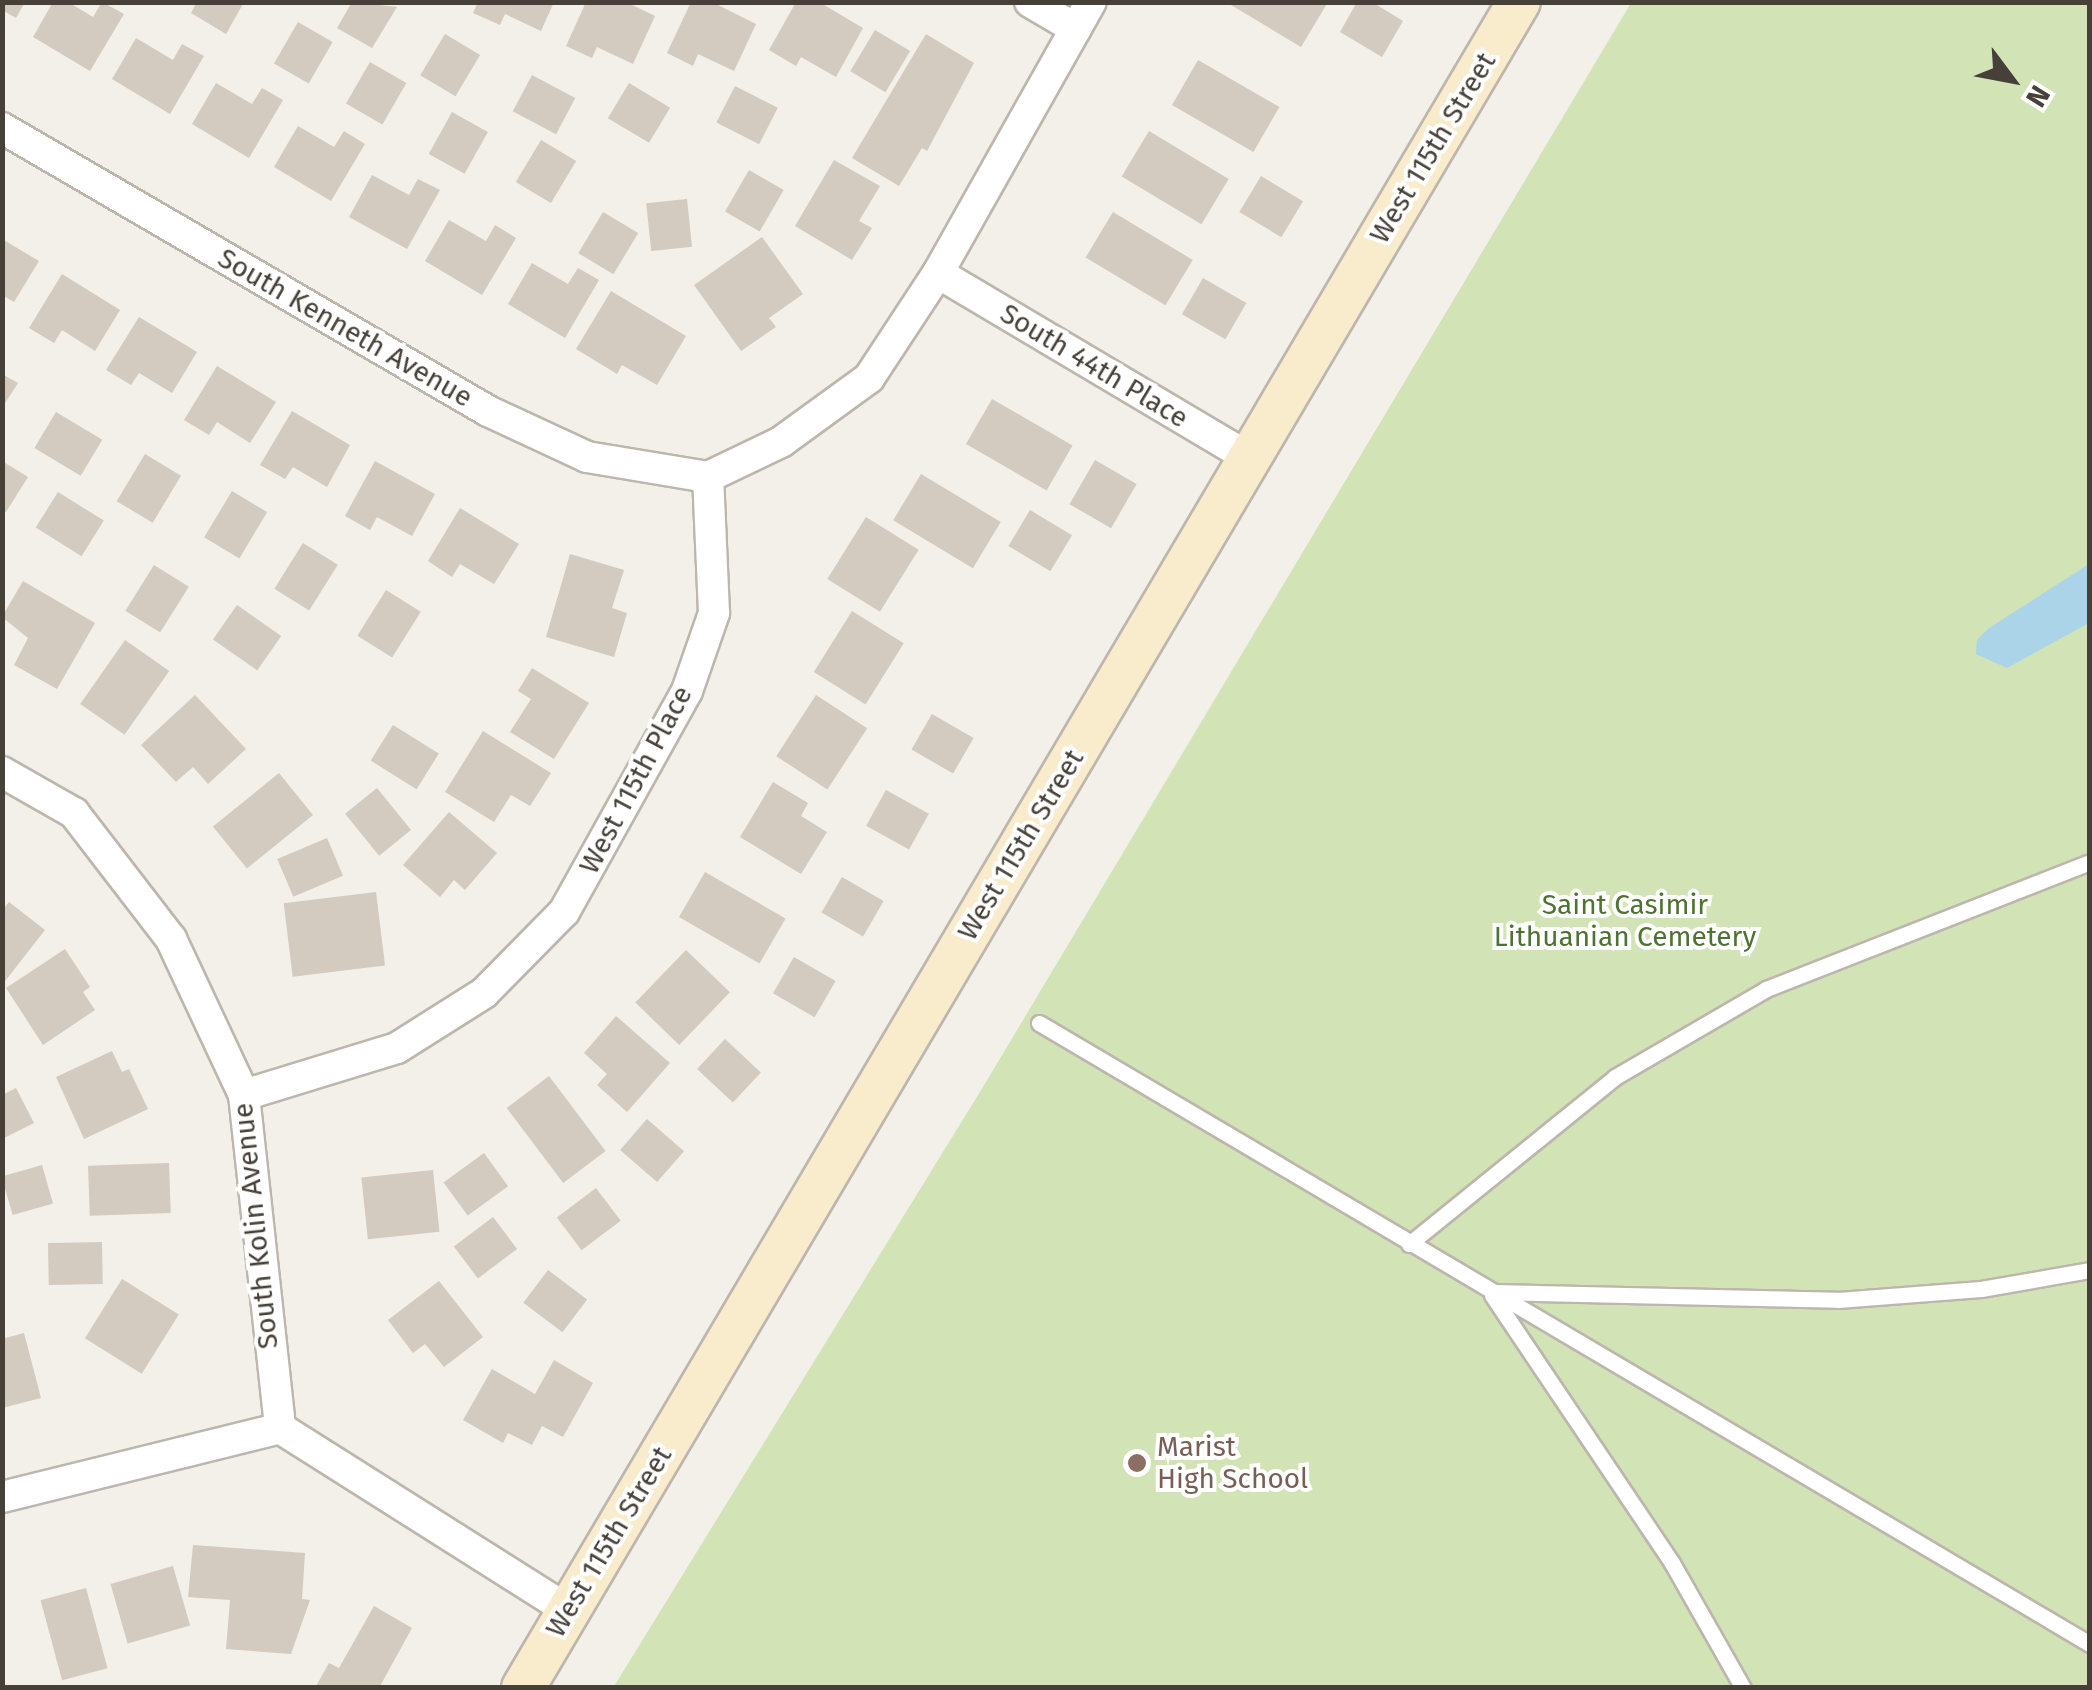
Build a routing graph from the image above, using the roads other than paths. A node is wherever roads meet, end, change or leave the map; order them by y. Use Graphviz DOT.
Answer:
graph roads {
  1 [pos="1030,2"];
  2 [pos="1519,2"];
  3 [pos="1084,16"];
  4 [pos="2,128"];
  5 [pos="938,273"];
  6 [pos="1250,458"];
  7 [pos="708,478"];
  8 [pos="2,772"];
  9 [pos="2090,862"];
  10 [pos="1039,1023"];
  11 [pos="244,1095"];
  12 [pos="1408,1244"];
  13 [pos="2090,1270"];
  14 [pos="1490,1292"];
  15 [pos="280,1428"];
  16 [pos="2,1497"];
  17 [pos="569,1610"];
  18 [pos="2090,1644"];
  19 [pos="523,1688"];
  20 [pos="1742,1688"];
  1 -- 3 [label="street"];
  2 -- 6 [label="street, West 115th Street"];
  3 -- 5 [label="street"];
  4 -- 7 [label="street, South Kenneth Avenue"];
  5 -- 6 [label="street, South 44th Place"];
  5 -- 7 [label="street"];
  6 -- 17 [label="street, West 115th Street"];
  7 -- 11 [label="street, West 115th Place"];
  8 -- 11 [label="street, South Kolin Avenue"];
  9 -- 12 [label="lane"];
  10 -- 12 [label="lane"];
  11 -- 15 [label="street, South Kolin Avenue"];
  12 -- 14 [label="lane"];
  13 -- 14 [label="lane"];
  14 -- 18 [label="lane"];
  14 -- 20 [label="lane"];
  15 -- 16 [label="street"];
  15 -- 17 [label="street"];
  17 -- 19 [label="street, West 115th Street"];
}
